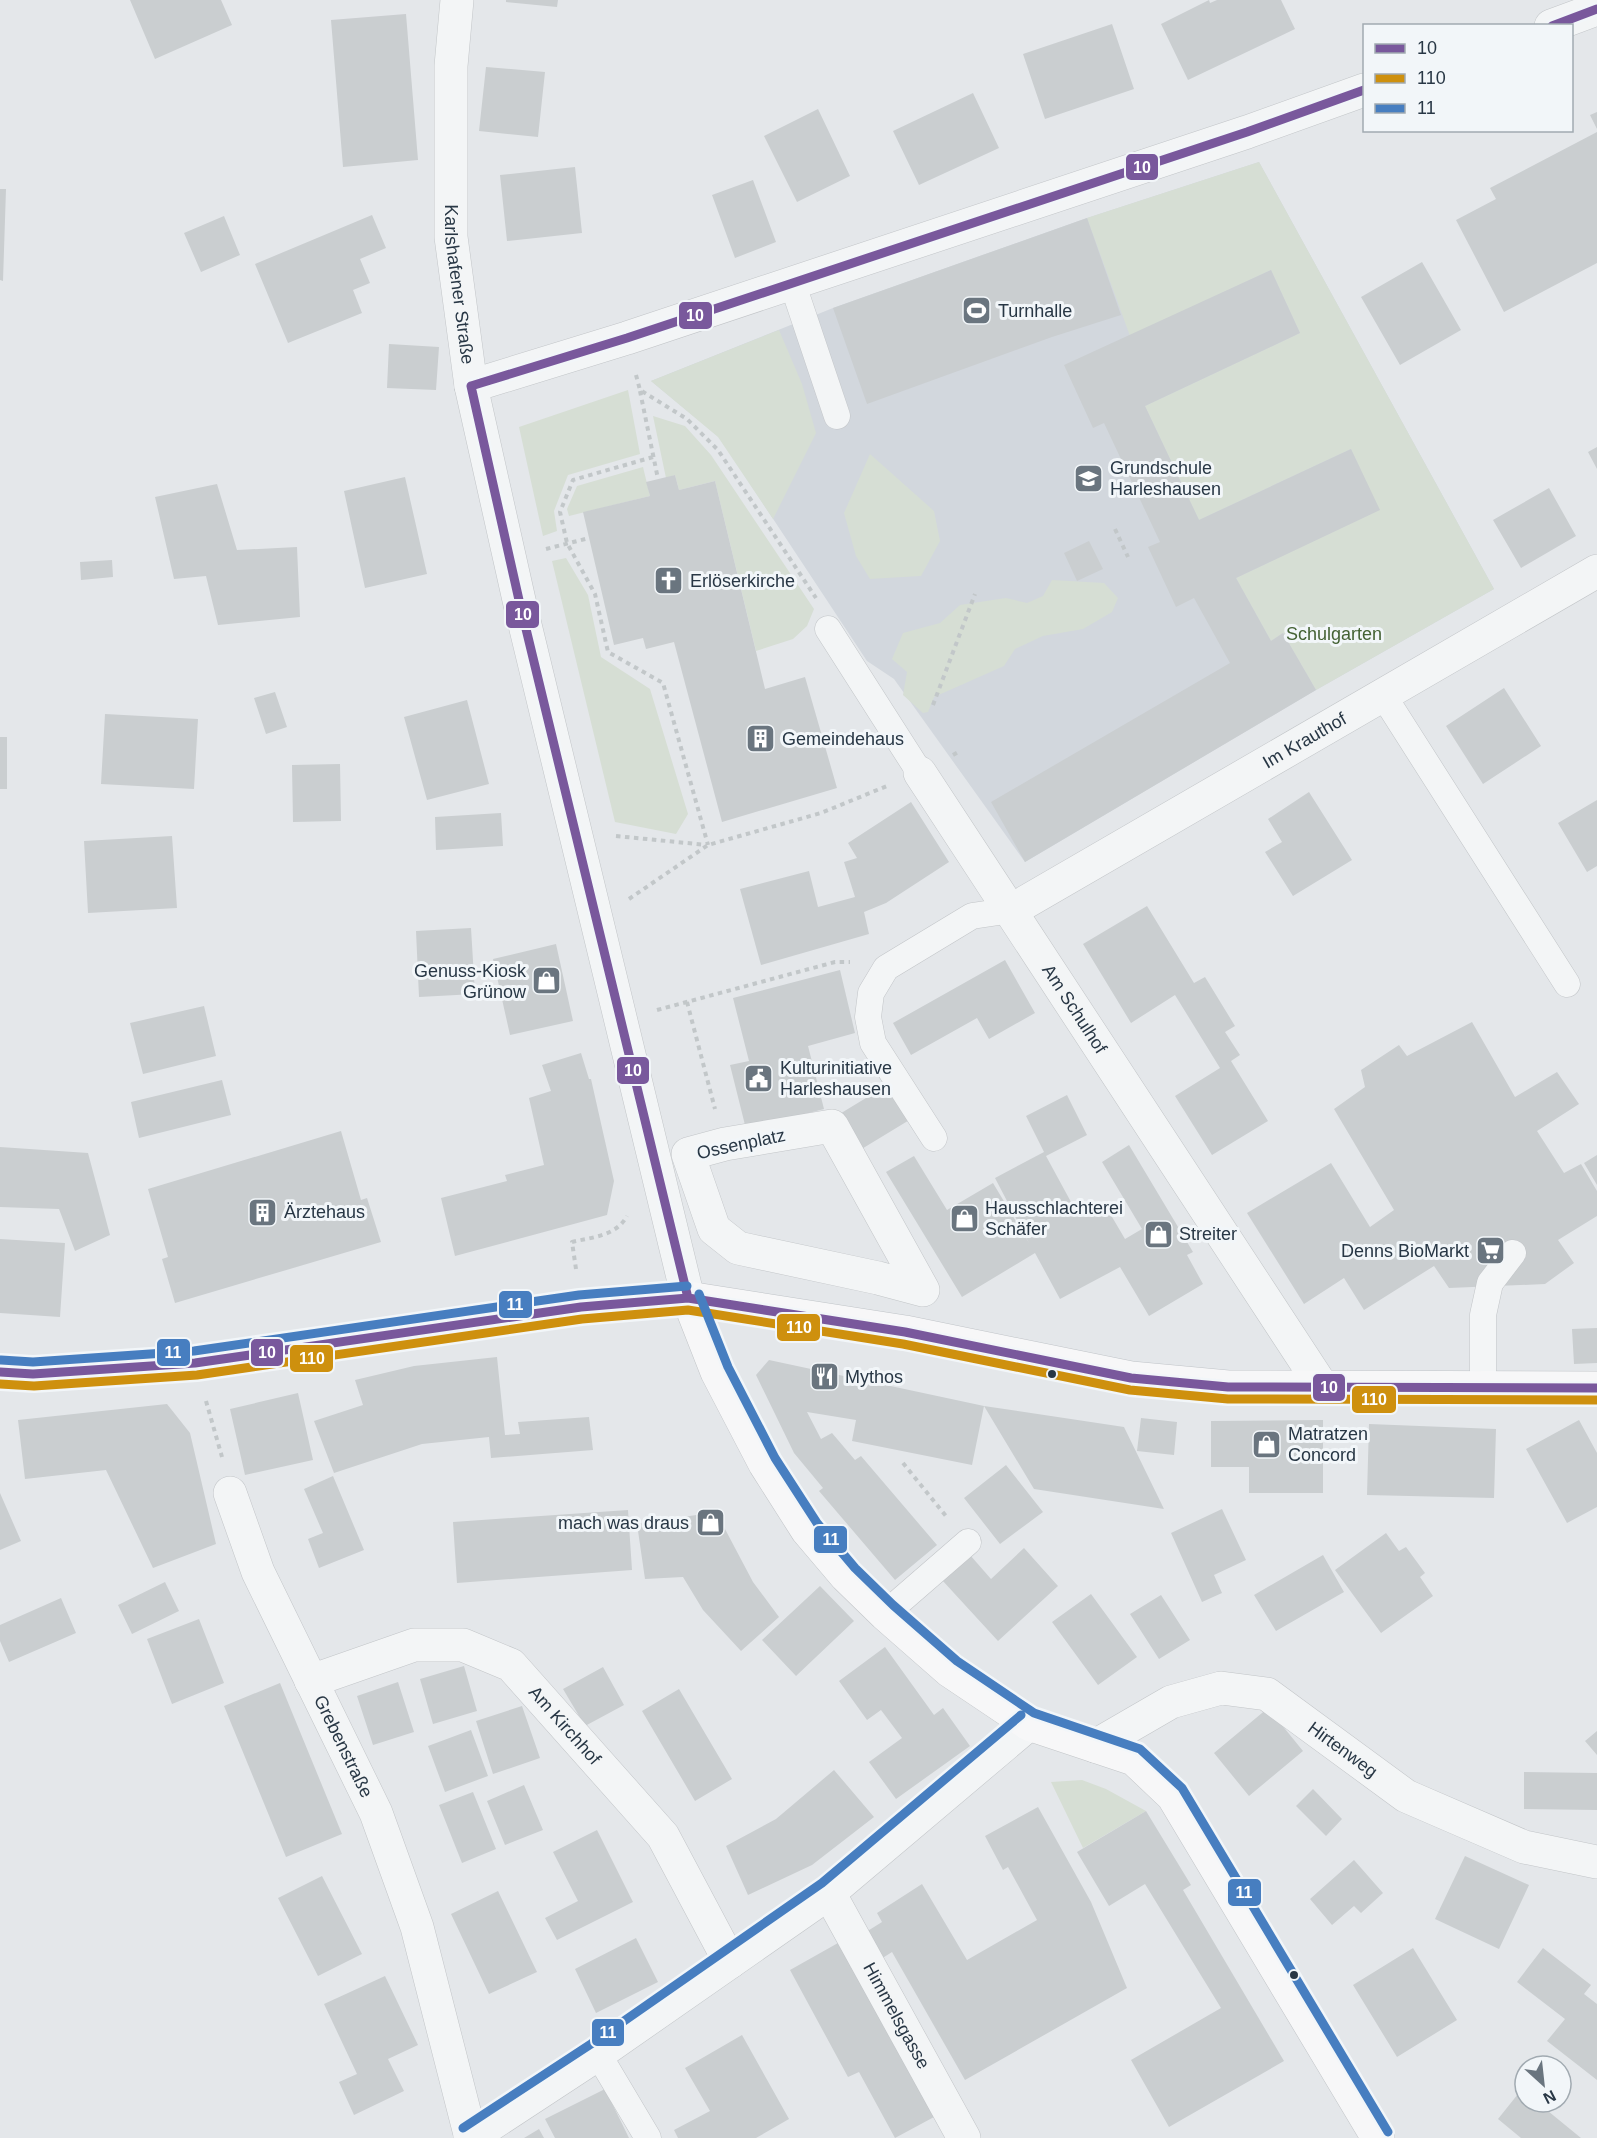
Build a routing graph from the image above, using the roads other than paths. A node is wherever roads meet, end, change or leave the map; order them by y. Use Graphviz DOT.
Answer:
graph roads {
  1 [pos="457,0"];
  2 [pos="1597,9"];
  3 [pos="1556,24"];
  4 [pos="1363,91"];
  5 [pos="792,282"];
  6 [pos="471,386"];
  7 [pos="837,416"];
  8 [pos="1597,571"];
  9 [pos="828,629"];
  10 [pos="1383,695"];
  11 [pos="920,773"];
  12 [pos="1012,910"];
  13 [pos="1567,984"];
  14 [pos="934,1138"];
  15 [pos="724,1144"];
  16 [pos="1513,1253"];
  17 [pos="688,1298"];
  18 [pos="0,1372"];
  19 [pos="1323,1388"];
  20 [pos="1484,1388"];
  21 [pos="1597,1388"];
  22 [pos="230,1493"];
  23 [pos="968,1542"];
  24 [pos="885,1614"];
  25 [pos="310,1682"];
  26 [pos="1029,1724"];
  27 [pos="1095,1746"];
  28 [pos="1597,1862"];
  29 [pos="829,1893"];
  30 [pos="730,1962"];
  31 [pos="598,2054"];
  32 [pos="470,2138"];
  33 [pos="648,2138"];
  34 [pos="964,2138"];
  35 [pos="1378,2138"];
  1 -- 6 [label="street, Karlshafener Straße"];
  2 -- 3 [label="street"];
  4 -- 5 [label="street"];
  5 -- 6 [label="street"];
  5 -- 7 [label="lane"];
  6 -- 17 [label="street, Karlshafener Straße"];
  8 -- 10 [label="street, Im Krauthof"];
  9 -- 11 [label="lane, Am Schulhof"];
  10 -- 12 [label="street, Im Krauthof"];
  10 -- 13 [label="lane"];
  11 -- 12 [label="street, Am Schulhof"];
  12 -- 14 [label="lane"];
  12 -- 19 [label="street, Am Schulhof"];
  15 -- 15 [label="street, Ossenplatz"];
  16 -- 20 [label="lane"];
  17 -- 18 [label="main road"];
  17 -- 19 [label="main road"];
  17 -- 24 [label="main road"];
  19 -- 20 [label="main road"];
  20 -- 21 [label="main road"];
  22 -- 25 [label="street, Grebenstraße"];
  23 -- 24 [label="lane"];
  24 -- 26 [label="main road"];
  25 -- 30 [label="street, Am Kirchhof"];
  25 -- 32 [label="street, Grebenstraße"];
  26 -- 27 [label="main road"];
  26 -- 29 [label="street"];
  27 -- 28 [label="street, Hirtenweg"];
  27 -- 35 [label="main road"];
  29 -- 30 [label="street"];
  29 -- 34 [label="street, Himmelsgasse"];
  30 -- 31 [label="street"];
  31 -- 32 [label="street"];
  31 -- 33 [label="lane"];
}
